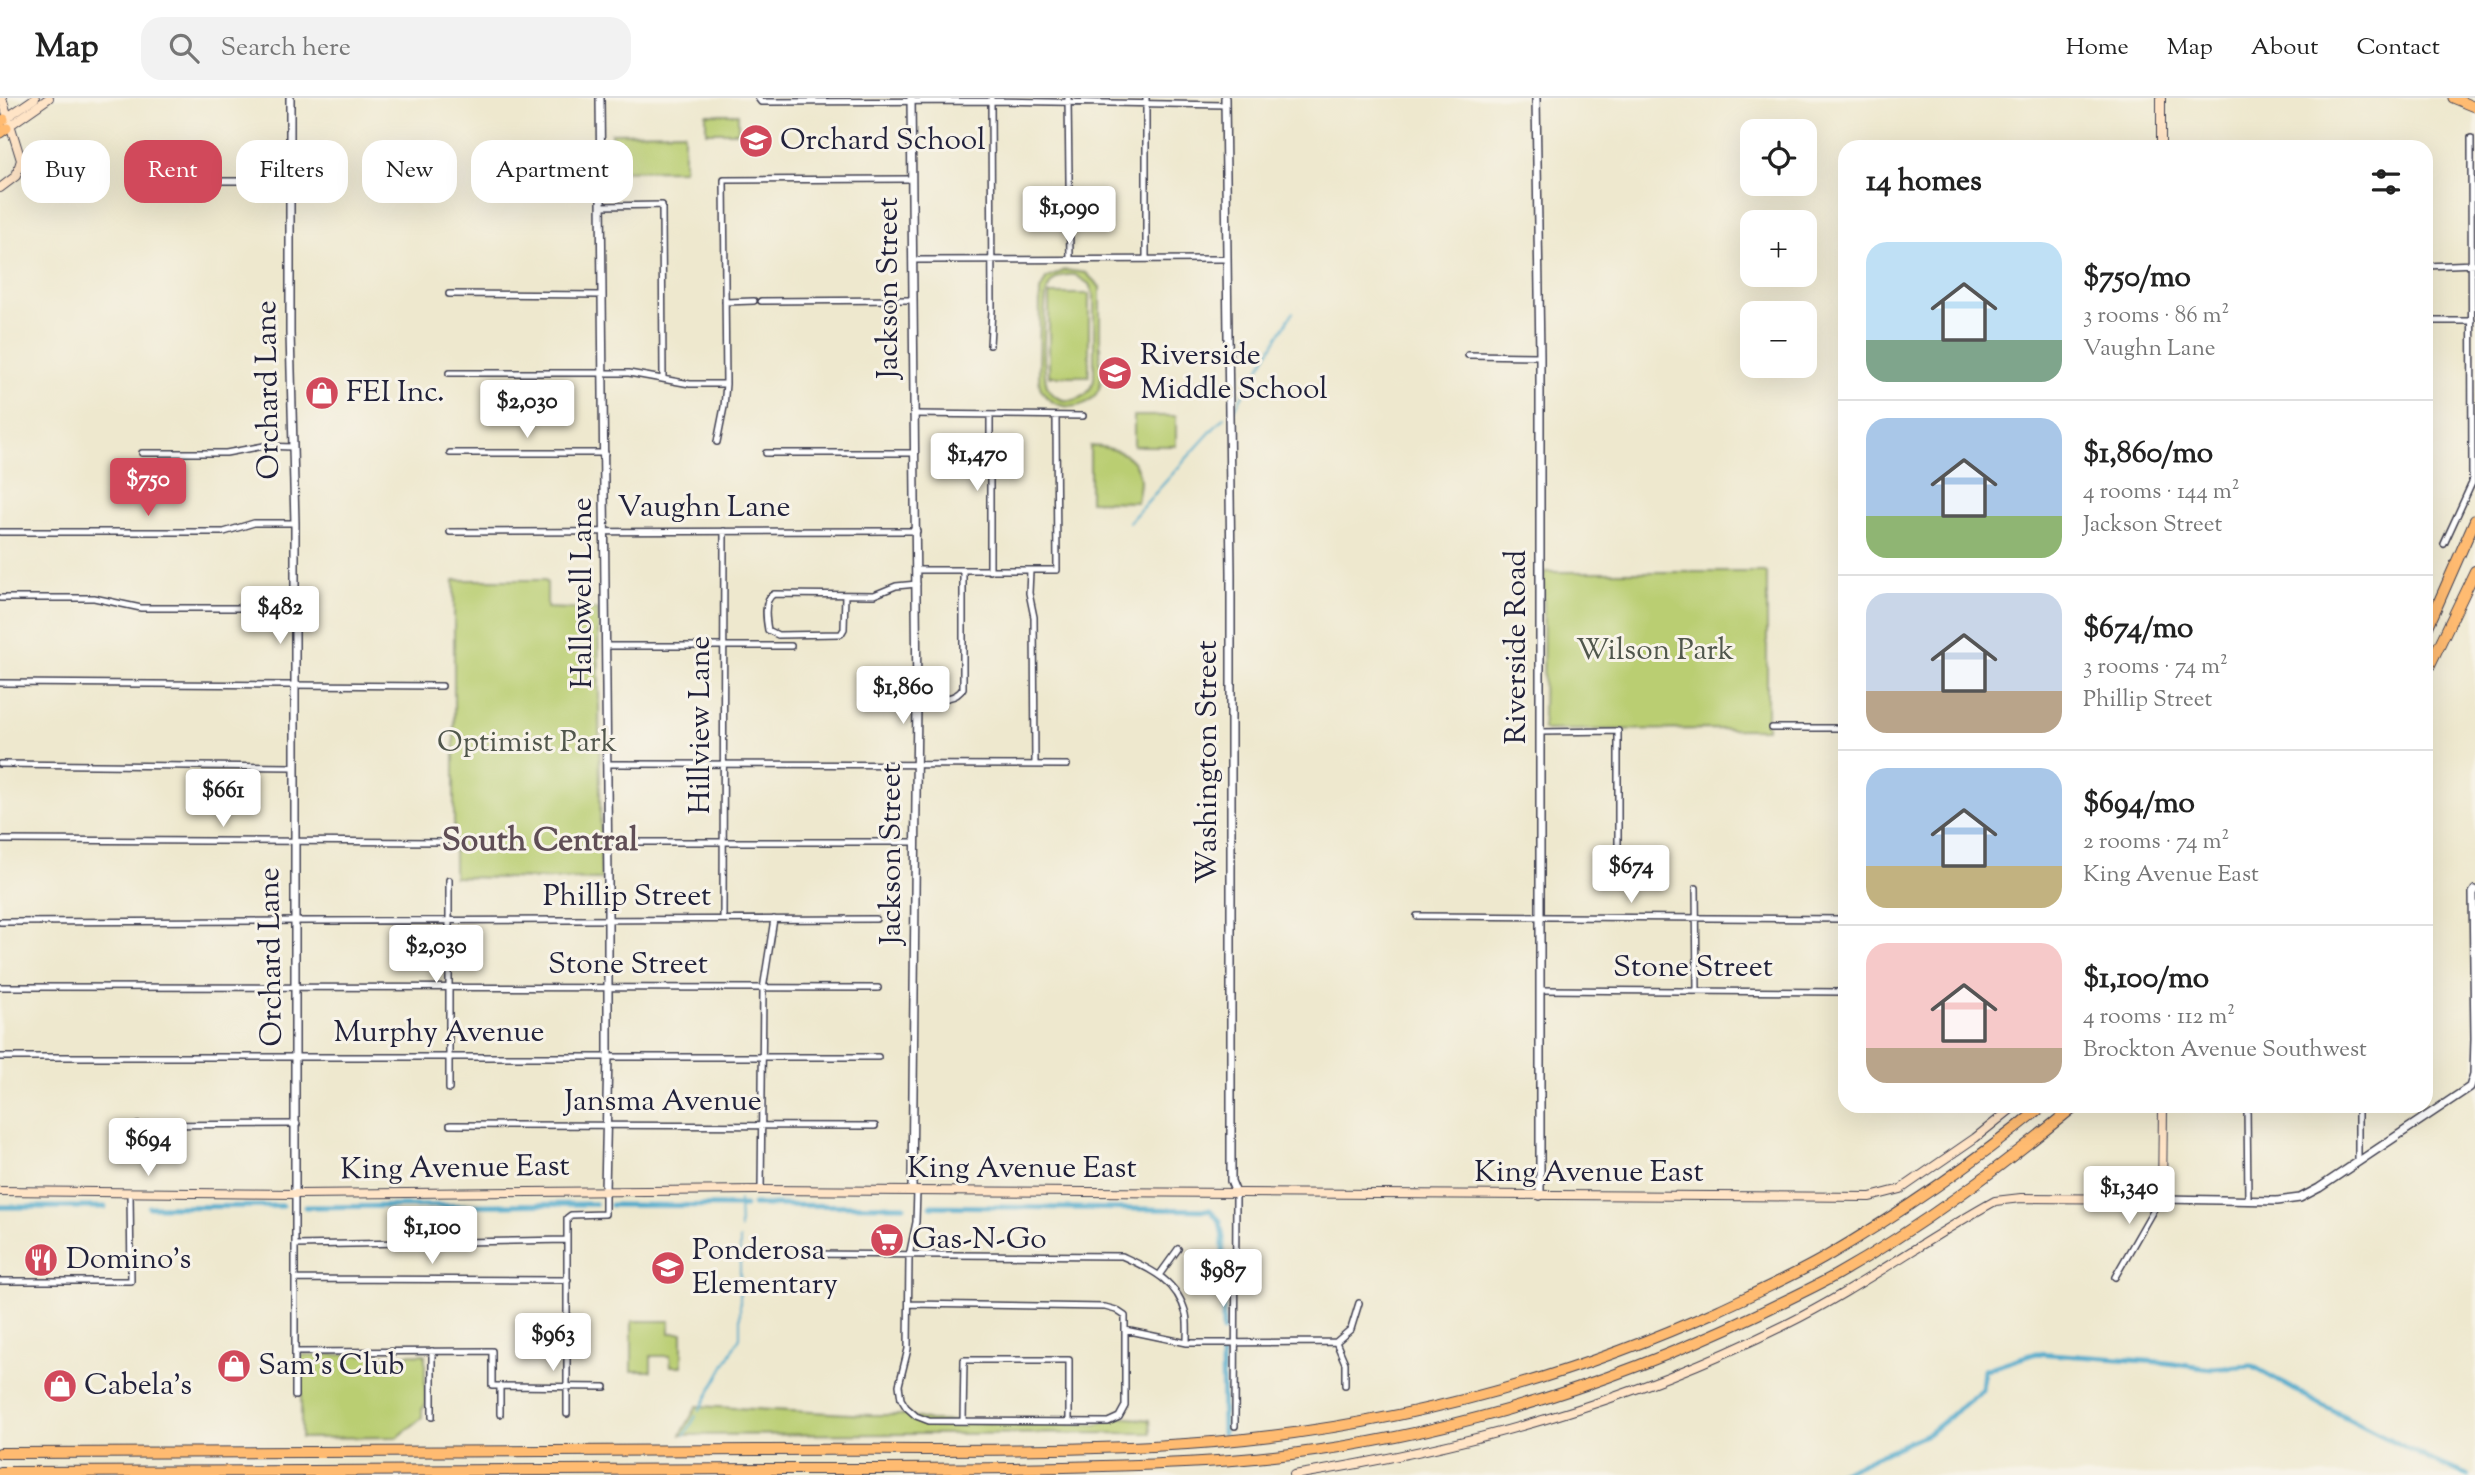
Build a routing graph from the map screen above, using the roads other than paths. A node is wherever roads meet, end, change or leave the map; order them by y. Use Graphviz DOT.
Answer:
graph roads {
  1 [pos="2,98"];
  2 [pos="35,98"];
  3 [pos="49,98"];
  4 [pos="290,98"];
  5 [pos="600,98"];
  6 [pos="1536,98"];
  7 [pos="2161,98"];
  8 [pos="2453,98"];
  9 [pos="760,100"];
  10 [pos="911,100"];
  11 [pos="991,100"];
  12 [pos="1068,100"];
  13 [pos="1146,100"];
  14 [pos="1225,101"];
  15 [pos="2475,107"];
  16 [pos="0,109"];
  17 [pos="6,125"];
  18 [pos="2471,138"];
  19 [pos="290,140"];
  20 [pos="2161,140"];
  21 [pos="911,179"];
  22 [pos="0,188"];
  23 [pos="290,203"];
  24 [pos="601,206"];
  25 [pos="1070,259"];
  26 [pos="1146,259"];
  27 [pos="1226,259"];
  28 [pos="912,260"];
  29 [pos="992,260"];
  30 [pos="2472,264"];
  31 [pos="2433,265"];
  32 [pos="449,294"];
  33 [pos="602,295"];
  34 [pos="912,300"];
  35 [pos="725,302"];
  36 [pos="2433,321"];
  37 [pos="2472,321"];
  38 [pos="990,345"];
  39 [pos="1468,355"];
  40 [pos="1540,355"];
  41 [pos="449,373"];
  42 [pos="603,374"];
  43 [pos="663,379"];
  44 [pos="726,384"];
  45 [pos="913,415"];
  46 [pos="990,415"];
  47 [pos="1056,416"];
  48 [pos="1083,416"];
  49 [pos="718,442"];
  50 [pos="292,447"];
  51 [pos="142,453"];
  52 [pos="450,453"];
  53 [pos="605,453"];
  54 [pos="766,453"];
  55 [pos="914,453"];
  56 [pos="2475,520"];
  57 [pos="295,523"];
  58 [pos="0,531"];
  59 [pos="605,531"];
  60 [pos="724,531"];
  61 [pos="917,531"];
  62 [pos="450,532"];
  63 [pos="2444,544"];
  64 [pos="917,570"];
  65 [pos="962,570"];
  66 [pos="990,571"];
  67 [pos="1030,571"];
  68 [pos="2475,571"];
  69 [pos="917,584"];
  70 [pos="845,595"];
  71 [pos="0,598"];
  72 [pos="294,600"];
  73 [pos="2433,615"];
  74 [pos="607,646"];
  75 [pos="791,646"];
  76 [pos="724,647"];
  77 [pos="2433,658"];
  78 [pos="0,683"];
  79 [pos="294,684"];
  80 [pos="442,686"];
  81 [pos="917,698"];
  82 [pos="1772,728"];
  83 [pos="1838,728"];
  84 [pos="1539,732"];
  85 [pos="0,764"];
  86 [pos="607,764"];
  87 [pos="915,764"];
  88 [pos="724,765"];
  89 [pos="1035,765"];
  90 [pos="1067,765"];
  91 [pos="293,766"];
  92 [pos="0,840"];
  93 [pos="724,841"];
  94 [pos="293,842"];
  95 [pos="445,842"];
  96 [pos="608,842"];
  97 [pos="914,842"];
  98 [pos="1618,845"];
  99 [pos="449,880"];
  100 [pos="1696,888"];
  101 [pos="2475,890"];
  102 [pos="1417,916"];
  103 [pos="1540,916"];
  104 [pos="723,919"];
  105 [pos="774,919"];
  106 [pos="876,919"];
  107 [pos="1697,919"];
  108 [pos="1838,919"];
  109 [pos="608,920"];
  110 [pos="294,921"];
  111 [pos="449,921"];
  112 [pos="0,922"];
  113 [pos="0,987"];
  114 [pos="295,987"];
  115 [pos="607,987"];
  116 [pos="449,988"];
  117 [pos="878,988"];
  118 [pos="763,989"];
  119 [pos="1541,990"];
  120 [pos="1697,991"];
  121 [pos="1838,992"];
  122 [pos="608,1055"];
  123 [pos="296,1056"];
  124 [pos="0,1057"];
  125 [pos="449,1057"];
  126 [pos="764,1057"];
  127 [pos="878,1057"];
  128 [pos="449,1089"];
  129 [pos="2433,1111"];
  130 [pos="2006,1113"];
  131 [pos="2034,1113"];
  132 [pos="2066,1113"];
  133 [pos="2163,1113"];
  134 [pos="2247,1113"];
  135 [pos="2358,1113"];
  136 [pos="2430,1113"];
  137 [pos="296,1124"];
  138 [pos="138,1125"];
  139 [pos="450,1125"];
  140 [pos="607,1125"];
  141 [pos="761,1125"];
  142 [pos="875,1126"];
  143 [pos="2358,1160"];
  144 [pos="761,1190"];
  145 [pos="0,1191"];
  146 [pos="605,1191"];
  147 [pos="915,1191"];
  148 [pos="131,1192"];
  149 [pos="1236,1193"];
  150 [pos="295,1194"];
  151 [pos="1540,1196"];
  152 [pos="2162,1199"];
  153 [pos="2248,1200"];
  154 [pos="567,1240"];
  155 [pos="295,1245"];
  156 [pos="1178,1249"];
  157 [pos="801,1254"];
  158 [pos="909,1256"];
  159 [pos="1160,1274"];
  160 [pos="2115,1277"];
  161 [pos="295,1279"];
  162 [pos="568,1280"];
  163 [pos="0,1281"];
  164 [pos="1359,1303"];
  165 [pos="909,1304"];
  166 [pos="1125,1330"];
  167 [pos="1336,1342"];
  168 [pos="1187,1343"];
  169 [pos="1236,1343"];
  170 [pos="432,1351"];
  171 [pos="296,1352"];
  172 [pos="1345,1385"];
  173 [pos="500,1386"];
  174 [pos="568,1386"];
  175 [pos="605,1387"];
  176 [pos="295,1396"];
  177 [pos="500,1413"];
  178 [pos="567,1414"];
  179 [pos="432,1416"];
  180 [pos="963,1421"];
  181 [pos="1069,1422"];
  182 [pos="1235,1426"];
  183 [pos="0,1451"];
  184 [pos="0,1473"];
  185 [pos="1294,1475"];
  1 -- 17 [label="main road"];
  2 -- 17 [label="main road"];
  3 -- 17 [label="main road"];
  4 -- 19 [label="street, Orchard Lane"];
  5 -- 24 [label="street, Hallowell Lane"];
  6 -- 40 [label="street, Riverside Road"];
  7 -- 20 [label="main road"];
  8 -- 15 [label="main road"];
  9 -- 10 [label="street"];
  10 -- 11 [label="street"];
  10 -- 21 [label="street, Jackson Street"];
  11 -- 12 [label="street"];
  11 -- 29 [label="street"];
  12 -- 13 [label="street"];
  12 -- 25 [label="street"];
  13 -- 14 [label="street"];
  13 -- 26 [label="street"];
  14 -- 27 [label="street, Washington Street"];
  16 -- 17 [label="main road"];
  17 -- 22 [label="main road"];
  18 -- 30 [label="street"];
  21 -- 28 [label="street, Jackson Street"];
  21 -- 35 [label="street"];
  23 -- 50 [label="street, Orchard Lane"];
  24 -- 33 [label="street, Hallowell Lane"];
  24 -- 43 [label="street"];
  25 -- 26 [label="street"];
  25 -- 29 [label="street"];
  26 -- 27 [label="street"];
  27 -- 149 [label="street, Washington Street"];
  28 -- 29 [label="street"];
  28 -- 34 [label="street, Jackson Street"];
  29 -- 38 [label="street"];
  30 -- 31 [label="street"];
  30 -- 37 [label="street"];
  32 -- 33 [label="street"];
  33 -- 42 [label="street, Hallowell Lane"];
  34 -- 35 [label="street"];
  34 -- 45 [label="street, Jackson Street"];
  35 -- 44 [label="street"];
  36 -- 37 [label="street"];
  37 -- 63 [label="street"];
  39 -- 40 [label="street"];
  40 -- 84 [label="street, Riverside Road"];
  41 -- 42 [label="street"];
  42 -- 43 [label="street"];
  42 -- 53 [label="street, Hallowell Lane"];
  43 -- 44 [label="street"];
  44 -- 49 [label="street"];
  45 -- 46 [label="street"];
  45 -- 55 [label="street, Jackson Street"];
  46 -- 47 [label="street"];
  46 -- 66 [label="street"];
  47 -- 48 [label="street"];
  47 -- 67 [label="street"];
  50 -- 51 [label="street"];
  50 -- 57 [label="street, Orchard Lane"];
  52 -- 53 [label="street"];
  53 -- 59 [label="street, Hallowell Lane"];
  54 -- 55 [label="street"];
  55 -- 61 [label="street, Jackson Street"];
  56 -- 73 [label="highway"];
  57 -- 58 [label="street"];
  57 -- 72 [label="street, Orchard Lane"];
  59 -- 60 [label="street, Vaughn Lane"];
  59 -- 62 [label="street, Vaughn Lane"];
  59 -- 74 [label="street, Hallowell Lane"];
  60 -- 61 [label="street, Vaughn Lane"];
  60 -- 76 [label="street, Hillview Lane"];
  61 -- 64 [label="street, Jackson Street"];
  64 -- 65 [label="street"];
  64 -- 69 [label="street, Jackson Street"];
  65 -- 66 [label="street"];
  65 -- 81 [label="street"];
  66 -- 67 [label="street"];
  67 -- 89 [label="street"];
  68 -- 77 [label="highway"];
  69 -- 70 [label="street"];
  69 -- 81 [label="street, Jackson Street"];
  70 -- 70 [label="street"];
  71 -- 72 [label="street"];
  72 -- 79 [label="street, Orchard Lane"];
  74 -- 76 [label="street"];
  74 -- 86 [label="street, Hallowell Lane"];
  75 -- 76 [label="street"];
  76 -- 88 [label="street, Hillview Lane"];
  78 -- 79 [label="street"];
  79 -- 80 [label="street"];
  79 -- 91 [label="street, Orchard Lane"];
  81 -- 87 [label="street, Jackson Street"];
  82 -- 83 [label="street"];
  84 -- 98 [label="street"];
  84 -- 103 [label="street, Riverside Road"];
  85 -- 91 [label="street"];
  86 -- 88 [label="street"];
  86 -- 96 [label="street, Hallowell Lane"];
  87 -- 88 [label="street"];
  87 -- 89 [label="street"];
  87 -- 97 [label="street, Jackson Street"];
  88 -- 93 [label="street, Hillview Lane"];
  89 -- 90 [label="street"];
  91 -- 94 [label="street, Orchard Lane"];
  92 -- 94 [label="street"];
  93 -- 96 [label="street"];
  93 -- 97 [label="street"];
  93 -- 104 [label="street, Hillview Lane"];
  94 -- 95 [label="street"];
  94 -- 110 [label="street, Orchard Lane"];
  96 -- 109 [label="street, Hallowell Lane"];
  97 -- 147 [label="street, Jackson Street"];
  99 -- 111 [label="street"];
  100 -- 107 [label="street"];
  101 -- 129 [label="street"];
  102 -- 103 [label="street"];
  103 -- 107 [label="street"];
  103 -- 119 [label="street, Riverside Road"];
  104 -- 105 [label="street, Phillip Street"];
  104 -- 109 [label="street, Phillip Street"];
  105 -- 106 [label="street, Phillip Street"];
  105 -- 118 [label="street"];
  107 -- 108 [label="street"];
  107 -- 120 [label="street"];
  109 -- 111 [label="street, Phillip Street"];
  109 -- 115 [label="street, Hallowell Lane"];
  110 -- 111 [label="street, Phillip Street"];
  110 -- 112 [label="street, Phillip Street"];
  110 -- 114 [label="street, Orchard Lane"];
  111 -- 116 [label="street"];
  113 -- 114 [label="street, Stone Street"];
  114 -- 116 [label="street, Stone Street"];
  114 -- 123 [label="street, Orchard Lane"];
  115 -- 116 [label="street, Stone Street"];
  115 -- 118 [label="street, Stone Street"];
  115 -- 122 [label="street, Hallowell Lane"];
  116 -- 125 [label="street"];
  117 -- 118 [label="street, Stone Street"];
  118 -- 126 [label="street"];
  119 -- 120 [label="street, Stone Street"];
  119 -- 151 [label="street, Riverside Road"];
  120 -- 121 [label="street, Stone Street"];
  122 -- 125 [label="street, Murphy Avenue"];
  122 -- 126 [label="street, Murphy Avenue"];
  122 -- 140 [label="street, Hallowell Lane"];
  123 -- 124 [label="street, Murphy Avenue"];
  123 -- 125 [label="street, Murphy Avenue"];
  123 -- 137 [label="street, Orchard Lane"];
  125 -- 128 [label="street"];
  126 -- 127 [label="street, Murphy Avenue"];
  126 -- 141 [label="street"];
  130 -- 151 [label="main road, King Avenue East"];
  131 -- 183 [label="highway"];
  132 -- 184 [label="highway"];
  133 -- 152 [label="main road"];
  134 -- 153 [label="street"];
  135 -- 143 [label="street"];
  136 -- 143 [label="street"];
  137 -- 138 [label="street"];
  137 -- 150 [label="street, Orchard Lane"];
  139 -- 140 [label="street, Jansma Avenue"];
  140 -- 141 [label="street, Jansma Avenue"];
  140 -- 146 [label="street, Hallowell Lane"];
  141 -- 142 [label="street, Jansma Avenue"];
  141 -- 144 [label="street"];
  143 -- 153 [label="street"];
  144 -- 146 [label="main road, King Avenue East"];
  144 -- 147 [label="main road, King Avenue East"];
  145 -- 148 [label="main road, King Avenue East"];
  146 -- 150 [label="main road, King Avenue East"];
  146 -- 154 [label="street, Hallowell Lane"];
  147 -- 149 [label="main road, King Avenue East"];
  147 -- 158 [label="street, Jackson Street"];
  148 -- 150 [label="main road, King Avenue East"];
  148 -- 163 [label="street"];
  149 -- 151 [label="main road, King Avenue East"];
  149 -- 169 [label="street, Washington Street"];
  150 -- 155 [label="street, Orchard Lane"];
  152 -- 153 [label="street"];
  152 -- 160 [label="street"];
  152 -- 185 [label="main road"];
  154 -- 155 [label="street"];
  154 -- 162 [label="street"];
  155 -- 161 [label="street, Orchard Lane"];
  156 -- 159 [label="street"];
  157 -- 158 [label="street"];
  158 -- 159 [label="street"];
  158 -- 165 [label="street, Jackson Street"];
  159 -- 168 [label="street"];
  161 -- 162 [label="street"];
  161 -- 171 [label="street, Orchard Lane"];
  162 -- 174 [label="street"];
  164 -- 167 [label="street"];
  165 -- 166 [label="street"];
  165 -- 180 [label="street, Jackson Street"];
  166 -- 168 [label="street"];
  166 -- 181 [label="street"];
  167 -- 169 [label="street"];
  167 -- 172 [label="street"];
  168 -- 169 [label="street"];
  169 -- 182 [label="street, Washington Street"];
  170 -- 171 [label="street"];
  170 -- 173 [label="street"];
  170 -- 179 [label="street"];
  171 -- 176 [label="street, Orchard Lane"];
  173 -- 174 [label="street"];
  173 -- 177 [label="street"];
  174 -- 175 [label="street"];
  174 -- 178 [label="street"];
  180 -- 181 [label="street"];
  180 -- 181 [label="street"];
}
